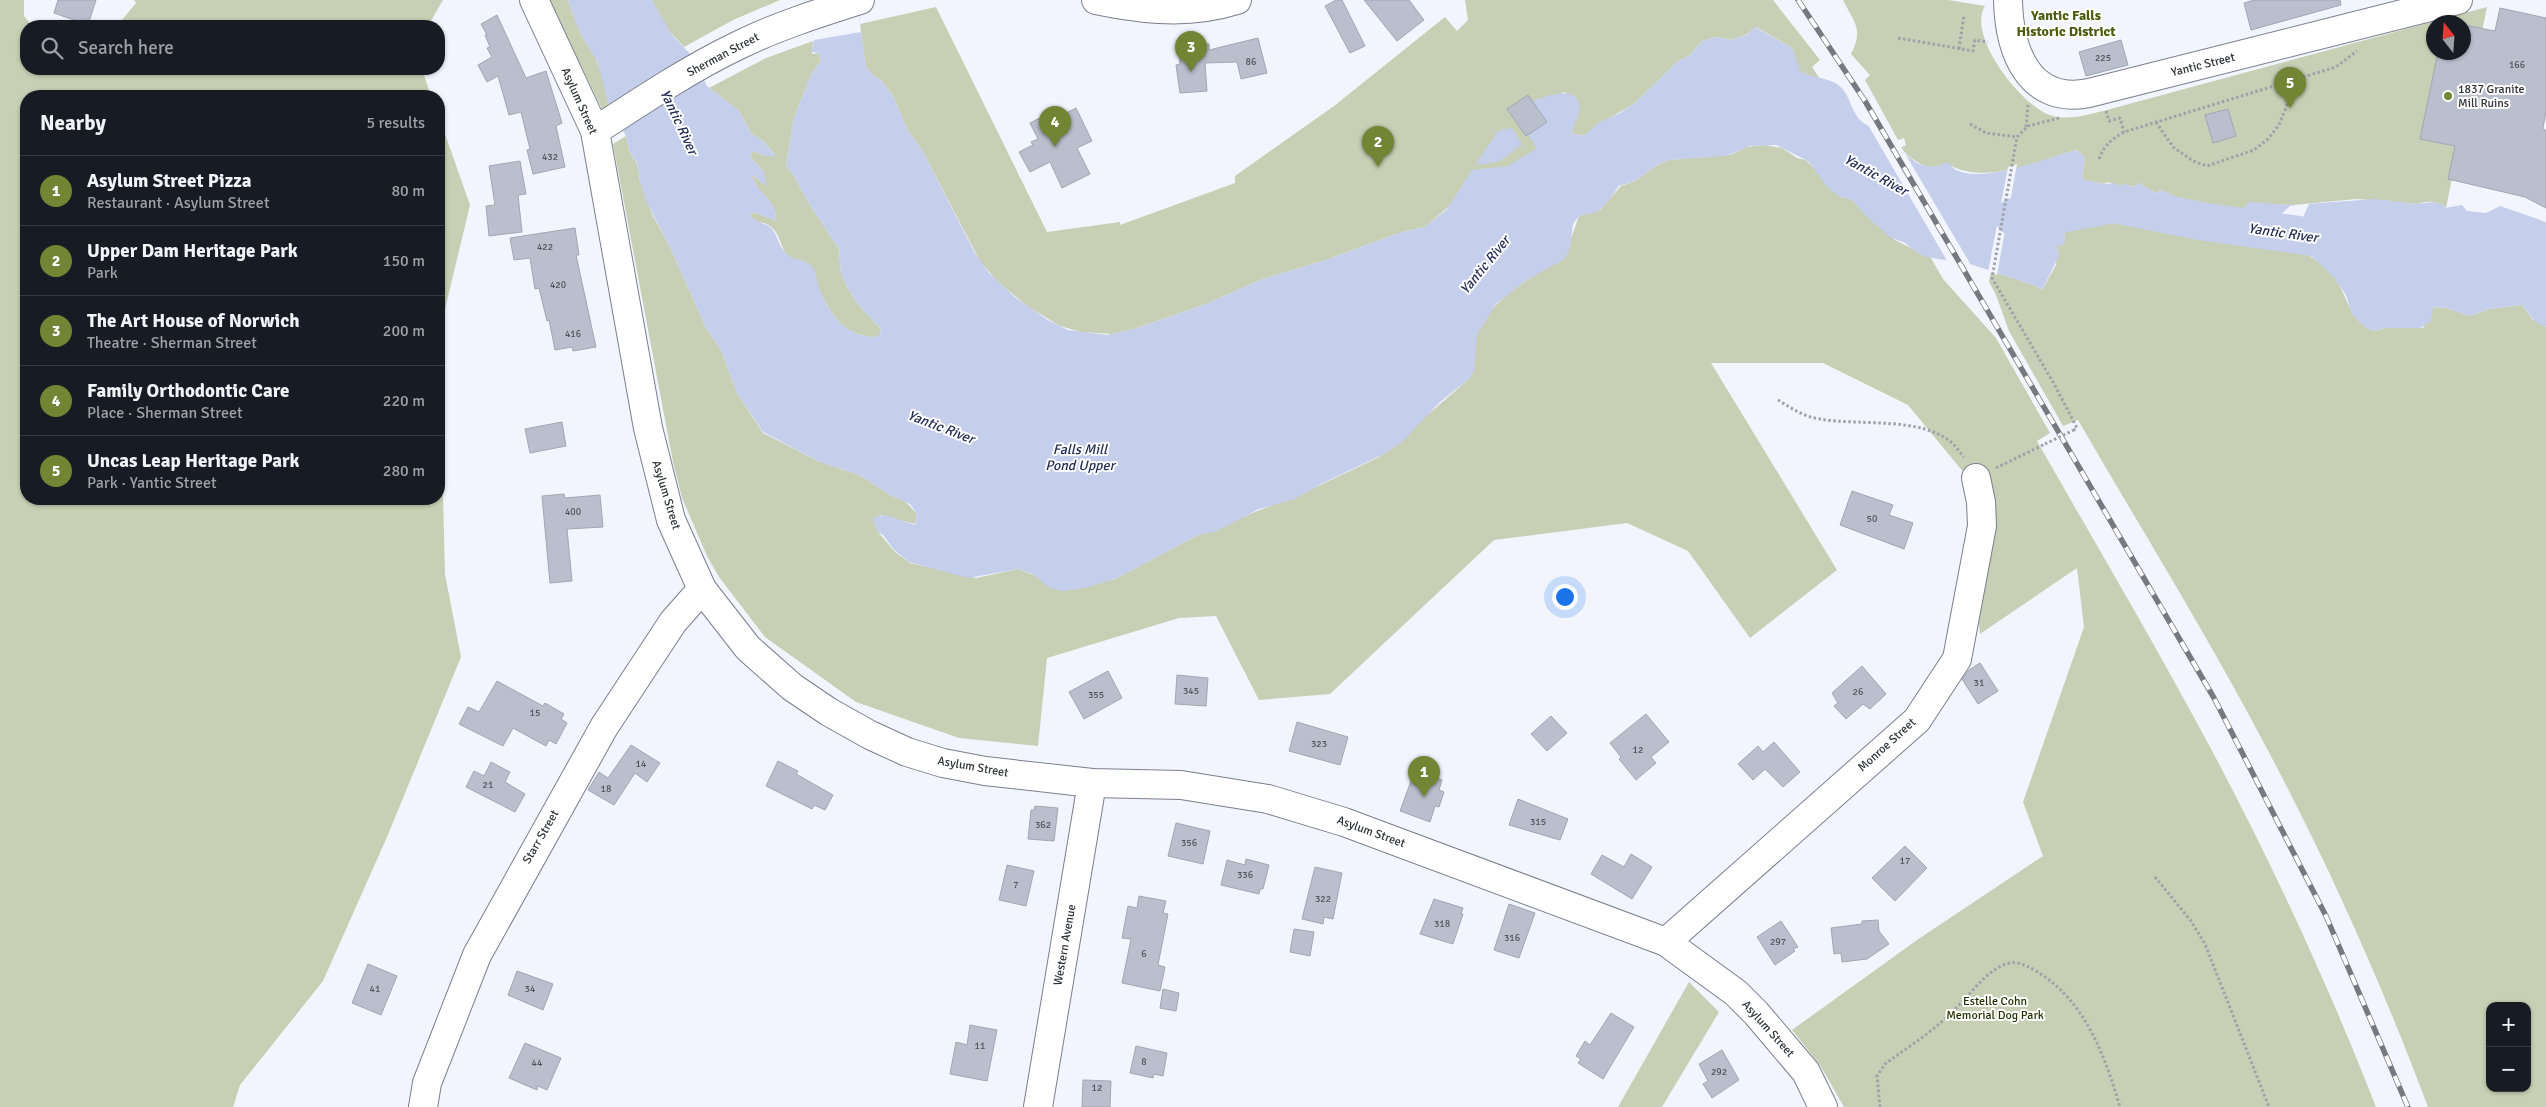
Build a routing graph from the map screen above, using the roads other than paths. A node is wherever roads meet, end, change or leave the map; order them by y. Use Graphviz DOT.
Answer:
graph roads {
  1 [pos="534,0"];
  2 [pos="860,0"];
  3 [pos="1096,0"];
  4 [pos="1237,0"];
  5 [pos="2008,0"];
  6 [pos="2458,0"];
  7 [pos="605,125"];
  8 [pos="1976,478"];
  9 [pos="702,589"];
  10 [pos="1092,783"];
  11 [pos="1666,942"];
  12 [pos="423,1107"];
  13 [pos="1038,1107"];
  14 [pos="1823,1107"];
  1 -- 7 [label="street, Asylum Street"];
  2 -- 7 [label="street, Sherman Street"];
  3 -- 4 [label="street"];
  5 -- 6 [label="street, Yantic Street"];
  7 -- 9 [label="street, Asylum Street"];
  8 -- 11 [label="street, Monroe Street"];
  9 -- 10 [label="street, Asylum Street"];
  9 -- 12 [label="street, Starr Street"];
  10 -- 11 [label="street, Asylum Street"];
  10 -- 13 [label="street, Western Avenue"];
  11 -- 14 [label="street, Asylum Street"];
}
